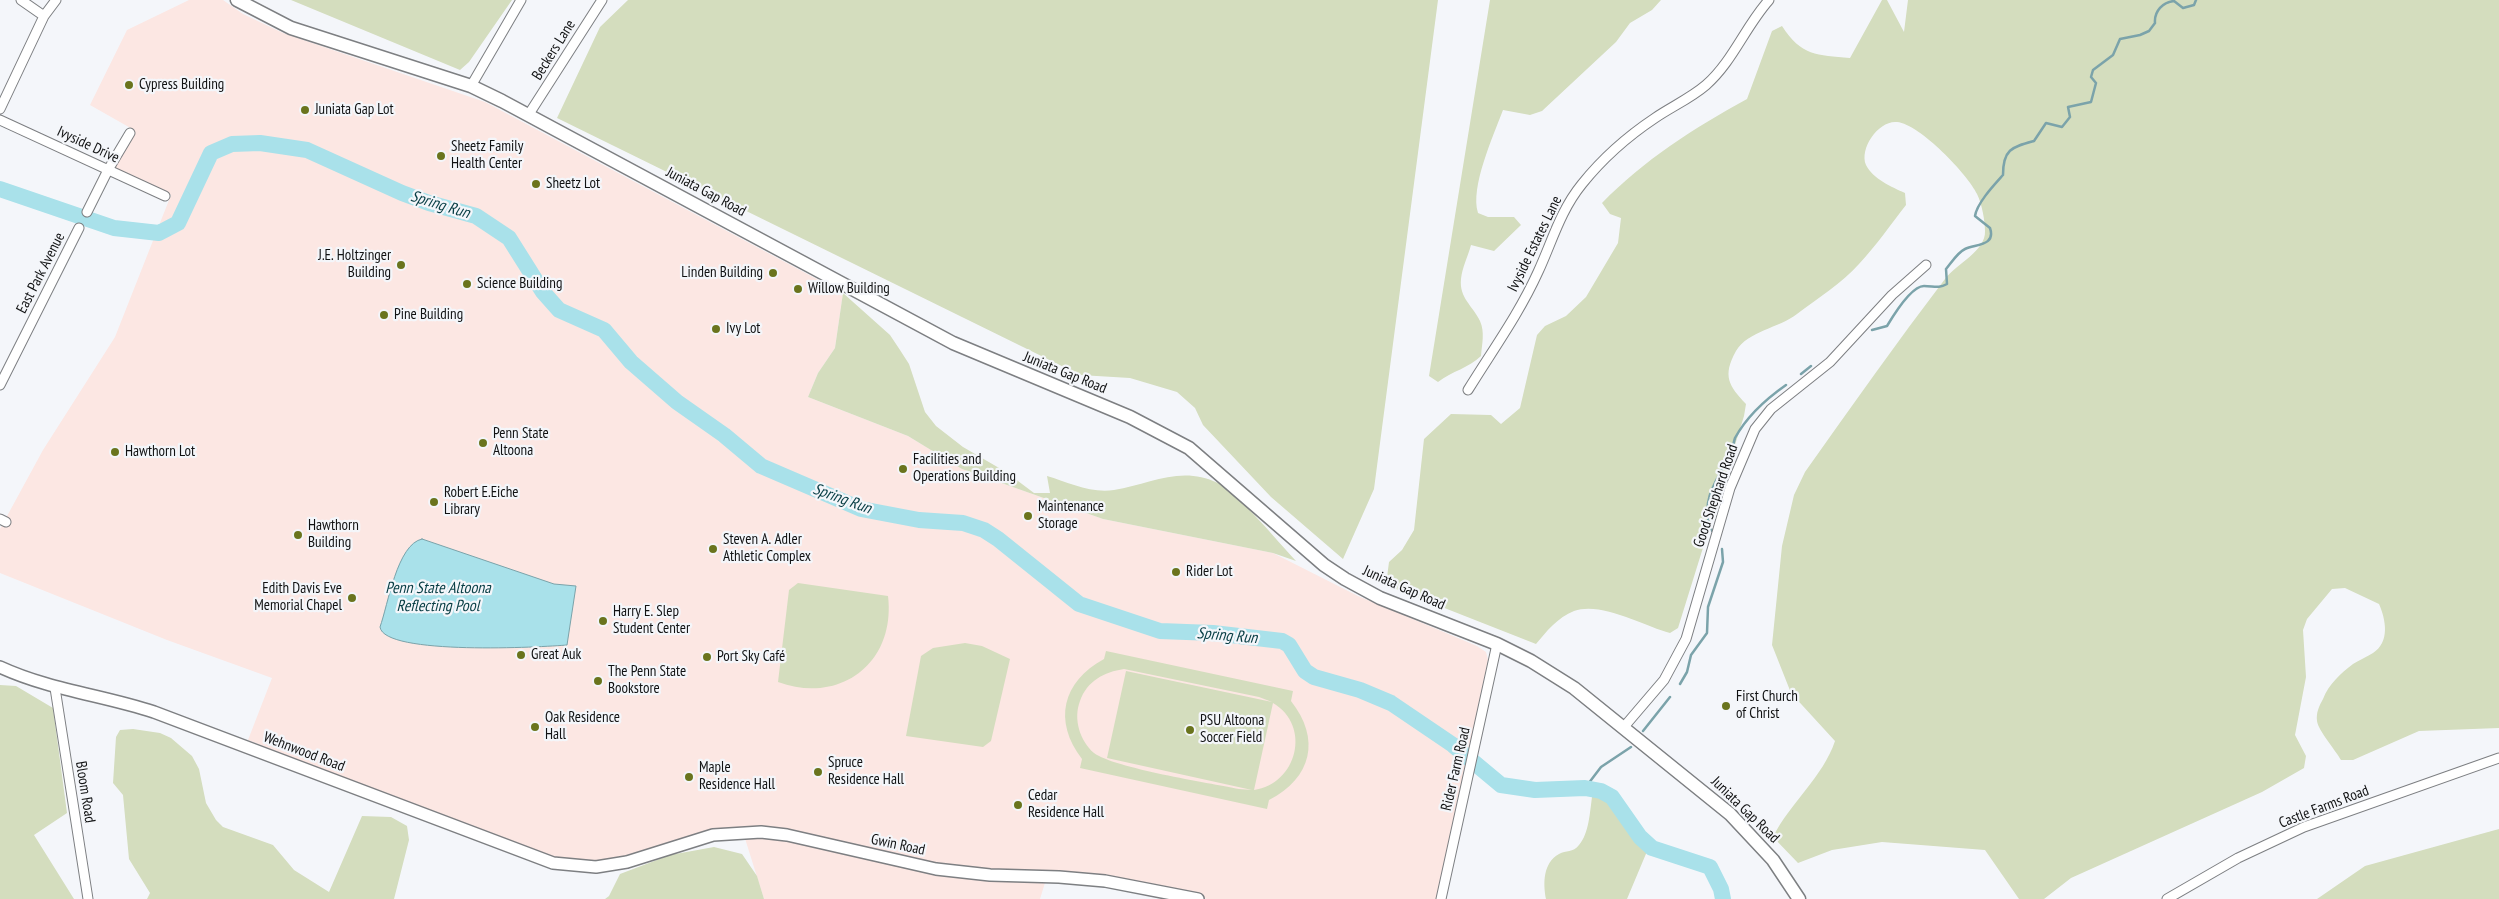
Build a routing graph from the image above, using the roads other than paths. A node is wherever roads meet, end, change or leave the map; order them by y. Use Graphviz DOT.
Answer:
graph roads {
  1 [pos="21,0"];
  2 [pos="56,0"];
  3 [pos="237,0"];
  4 [pos="521,0"];
  5 [pos="602,0"];
  6 [pos="1769,0"];
  7 [pos="44,16"];
  8 [pos="471,86"];
  9 [pos="0,109"];
  10 [pos="529,114"];
  11 [pos="0,120"];
  12 [pos="130,132"];
  13 [pos="108,170"];
  14 [pos="165,196"];
  15 [pos="87,212"];
  16 [pos="79,228"];
  17 [pos="1926,265"];
  18 [pos="0,385"];
  19 [pos="1468,390"];
  20 [pos="1497,644"];
  21 [pos="0,667"];
  22 [pos="55,688"];
  23 [pos="1623,728"];
  24 [pos="2499,758"];
  25 [pos="596,866"];
  26 [pos="88,899"];
  27 [pos="1198,899"];
  28 [pos="1441,899"];
  29 [pos="1799,899"];
  30 [pos="2167,899"];
  1 -- 7 [label="street"];
  2 -- 7 [label="street"];
  3 -- 8 [label="main road, Juniata Gap Road"];
  4 -- 8 [label="street"];
  5 -- 10 [label="street, Beckers Lane"];
  6 -- 19 [label="street, Ivyside Estates Lane"];
  7 -- 9 [label="street"];
  8 -- 10 [label="main road, Juniata Gap Road"];
  10 -- 20 [label="main road, Juniata Gap Road"];
  11 -- 13 [label="street, Ivyside Drive"];
  12 -- 13 [label="street"];
  13 -- 14 [label="street, Ivyside Drive"];
  13 -- 15 [label="street"];
  16 -- 18 [label="street, East Park Avenue"];
  17 -- 23 [label="street, Good Shephard Road"];
  20 -- 23 [label="main road, Juniata Gap Road"];
  20 -- 28 [label="street, Rider Farm Road"];
  21 -- 22 [label="street, Wehnwood Road"];
  22 -- 25 [label="street, Wehnwood Road"];
  22 -- 26 [label="street, Bloom Road"];
  23 -- 29 [label="main road, Juniata Gap Road"];
  24 -- 30 [label="street, Castle Farms Road"];
  25 -- 27 [label="street, Gwin Road"];
}
